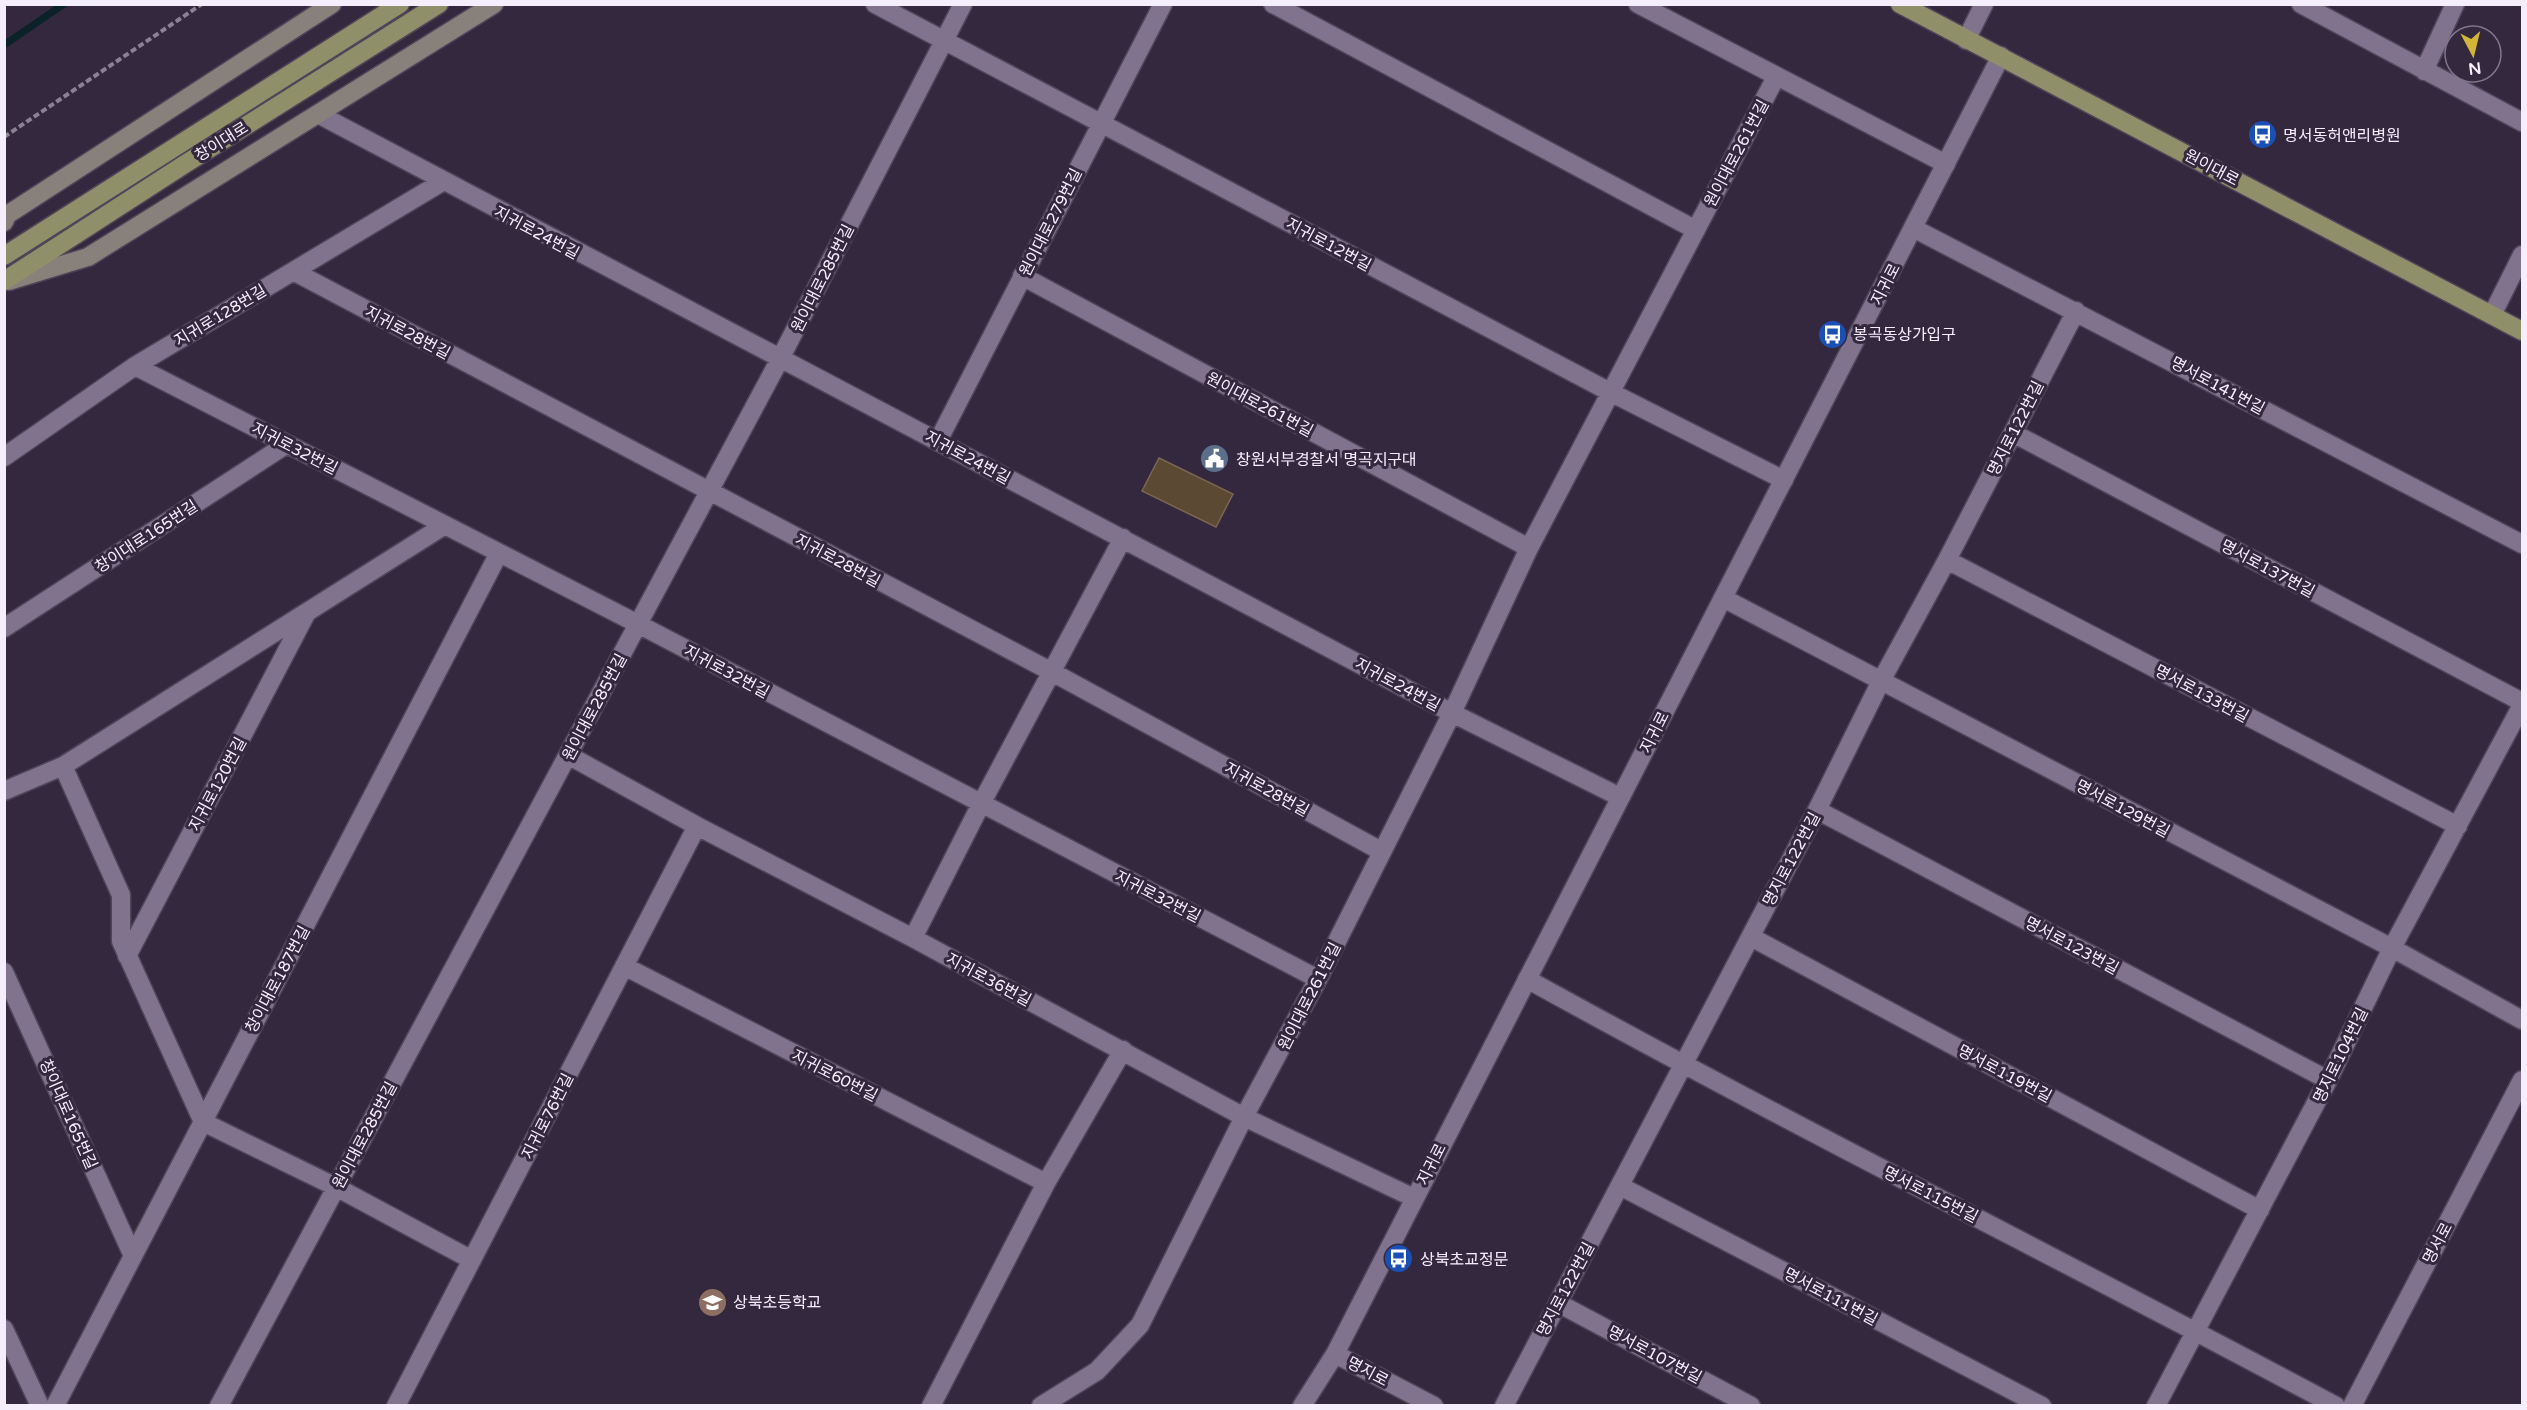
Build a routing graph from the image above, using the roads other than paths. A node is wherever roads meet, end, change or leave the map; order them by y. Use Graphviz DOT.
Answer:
graph roads {
  1 [pos="332,4"];
  2 [pos="400,4"];
  3 [pos="439,4"];
  4 [pos="494,4"];
  5 [pos="875,4"];
  6 [pos="963,4"];
  7 [pos="1163,4"];
  8 [pos="1273,4"];
  9 [pos="1638,4"];
  10 [pos="1900,4"];
  11 [pos="1984,4"];
  12 [pos="2301,4"];
  13 [pos="2455,4"];
  14 [pos="944,40"];
  15 [pos="1966,40"];
  16 [pos="2001,56"];
  17 [pos="2424,71"];
  18 [pos="1776,77"];
  19 [pos="318,114"];
  20 [pos="2523,122"];
  21 [pos="1100,123"];
  22 [pos="1946,164"];
  23 [pos="442,182"];
  24 [pos="4,222"];
  25 [pos="1913,228"];
  26 [pos="1696,230"];
  27 [pos="2523,255"];
  28 [pos="4,256"];
  29 [pos="293,271"];
  30 [pos="1022,276"];
  31 [pos="4,281"];
  32 [pos="2076,311"];
  33 [pos="2492,315"];
  34 [pos="2523,331"];
  35 [pos="780,359"];
  36 [pos="135,366"];
  37 [pos="1610,392"];
  38 [pos="2013,433"];
  39 [pos="938,441"];
  40 [pos="287,444"];
  41 [pos="4,457"];
  42 [pos="1784,480"];
  43 [pos="709,492"];
  44 [pos="445,525"];
  45 [pos="1123,538"];
  46 [pos="2523,544"];
  47 [pos="1529,548"];
  48 [pos="499,553"];
  49 [pos="1947,560"];
  50 [pos="1723,598"];
  51 [pos="307,612"];
  52 [pos="638,624"];
  53 [pos="4,628"];
  54 [pos="1052,672"];
  55 [pos="1881,681"];
  56 [pos="2523,704"];
  57 [pos="1452,713"];
  58 [pos="568,755"];
  59 [pos="63,766"];
  60 [pos="4,791"];
  61 [pos="1620,797"];
  62 [pos="981,804"];
  63 [pos="1817,810"];
  64 [pos="697,826"];
  65 [pos="2457,826"];
  66 [pos="1381,851"];
  67 [pos="1751,936"];
  68 [pos="913,938"];
  69 [pos="2392,948"];
  70 [pos="127,956"];
  71 [pos="624,966"];
  72 [pos="4,972"];
  73 [pos="1318,979"];
  74 [pos="1527,979"];
  75 [pos="2523,1020"];
  76 [pos="1122,1050"];
  77 [pos="1683,1065"];
  78 [pos="2328,1080"];
  79 [pos="2523,1080"];
  80 [pos="1244,1118"];
  81 [pos="203,1122"];
  82 [pos="1046,1183"];
  83 [pos="1620,1186"];
  84 [pos="336,1187"];
  85 [pos="1414,1198"];
  86 [pos="2260,1209"];
  87 [pos="133,1256"];
  88 [pos="472,1260"];
  89 [pos="1558,1304"];
  90 [pos="4,1329"];
  91 [pos="2196,1331"];
  92 [pos="1335,1354"];
  93 [pos="39,1406"];
  94 [pos="55,1406"];
  95 [pos="219,1406"];
  96 [pos="396,1406"];
  97 [pos="931,1406"];
  98 [pos="1041,1406"];
  99 [pos="1302,1406"];
  100 [pos="1434,1406"];
  101 [pos="1504,1406"];
  102 [pos="1751,1406"];
  103 [pos="2042,1406"];
  104 [pos="2156,1406"];
  105 [pos="2336,1406"];
  106 [pos="2352,1406"];
  1 -- 24 [label="main road"];
  2 -- 28 [label="main road, 창이대로"];
  3 -- 31 [label="main road, 창이대로"];
  4 -- 19 [label="main road"];
  5 -- 14 [label="street, 지귀로12번길"];
  6 -- 14 [label="street, 원이대로285번길"];
  7 -- 21 [label="street, 원이대로279번길"];
  8 -- 26 [label="street"];
  9 -- 18 [label="street"];
  10 -- 15 [label="main road, 원이대로"];
  11 -- 15 [label="street"];
  12 -- 17 [label="street"];
  13 -- 17 [label="street"];
  14 -- 21 [label="street, 지귀로12번길"];
  14 -- 35 [label="street, 원이대로285번길"];
  15 -- 16 [label="main road, 원이대로"];
  16 -- 22 [label="street, 지귀로"];
  16 -- 33 [label="main road, 원이대로"];
  17 -- 20 [label="street"];
  18 -- 22 [label="street"];
  18 -- 26 [label="street, 원이대로261번길"];
  19 -- 23 [label="street, 지귀로24번길"];
  19 -- 31 [label="main road"];
  21 -- 30 [label="street, 원이대로279번길"];
  21 -- 37 [label="street, 지귀로12번길"];
  22 -- 25 [label="street, 지귀로"];
  23 -- 29 [label="street, 지귀로128번길"];
  23 -- 35 [label="street, 지귀로24번길"];
  25 -- 32 [label="street, 명서로141번길"];
  25 -- 42 [label="street, 지귀로"];
  26 -- 37 [label="street, 원이대로261번길"];
  27 -- 33 [label="street"];
  29 -- 36 [label="street, 지귀로128번길"];
  29 -- 43 [label="street, 지귀로28번길"];
  30 -- 39 [label="street, 원이대로279번길"];
  30 -- 47 [label="street, 원이대로261번길"];
  32 -- 38 [label="street, 명지로122번길"];
  32 -- 46 [label="street, 명서로141번길"];
  33 -- 34 [label="main road, 원이대로"];
  35 -- 39 [label="street, 지귀로24번길"];
  35 -- 43 [label="street, 원이대로285번길"];
  36 -- 40 [label="street, 지귀로32번길"];
  36 -- 41 [label="street, 지귀로128번길"];
  37 -- 42 [label="street, 지귀로12번길"];
  37 -- 47 [label="street, 원이대로261번길"];
  38 -- 49 [label="street, 명지로122번길"];
  38 -- 56 [label="street, 명서로137번길"];
  39 -- 45 [label="street, 지귀로24번길"];
  40 -- 44 [label="street, 지귀로32번길"];
  40 -- 53 [label="street, 창이대로165번길"];
  42 -- 50 [label="street, 지귀로"];
  43 -- 52 [label="street, 원이대로285번길"];
  43 -- 54 [label="street, 지귀로28번길"];
  44 -- 48 [label="street, 지귀로32번길"];
  44 -- 51 [label="street"];
  45 -- 54 [label="street"];
  45 -- 57 [label="street, 지귀로24번길"];
  47 -- 57 [label="street, 원이대로261번길"];
  48 -- 52 [label="street, 지귀로32번길"];
  48 -- 81 [label="street, 창이대로187번길"];
  49 -- 55 [label="street, 명지로122번길"];
  49 -- 65 [label="street, 명서로133번길"];
  50 -- 55 [label="street, 명서로129번길"];
  50 -- 61 [label="street, 지귀로"];
  51 -- 59 [label="street"];
  51 -- 70 [label="street, 지귀로120번길"];
  52 -- 58 [label="street, 원이대로285번길"];
  52 -- 62 [label="street, 지귀로32번길"];
  54 -- 62 [label="street"];
  54 -- 66 [label="street, 지귀로28번길"];
  55 -- 63 [label="street, 명지로122번길"];
  55 -- 69 [label="street, 명서로129번길"];
  56 -- 65 [label="street, 명지로104번길"];
  57 -- 61 [label="street, 지귀로24번길"];
  57 -- 66 [label="street, 원이대로261번길"];
  58 -- 64 [label="street, 지귀로36번길"];
  58 -- 84 [label="street, 원이대로285번길"];
  59 -- 60 [label="street"];
  59 -- 70 [label="street"];
  61 -- 74 [label="street, 지귀로"];
  62 -- 68 [label="street"];
  62 -- 73 [label="street, 지귀로32번길"];
  63 -- 67 [label="street, 명지로122번길"];
  63 -- 78 [label="street, 명서로123번길"];
  64 -- 68 [label="street, 지귀로36번길"];
  64 -- 71 [label="street, 지귀로76번길"];
  65 -- 69 [label="street, 명지로104번길"];
  66 -- 73 [label="street, 원이대로261번길"];
  67 -- 77 [label="street, 명지로122번길"];
  67 -- 86 [label="street, 명서로119번길"];
  68 -- 76 [label="street, 지귀로36번길"];
  69 -- 75 [label="street, 명서로129번길"];
  69 -- 78 [label="street, 명지로104번길"];
  70 -- 81 [label="street"];
  71 -- 82 [label="street, 지귀로60번길"];
  71 -- 88 [label="street, 지귀로76번길"];
  72 -- 87 [label="street, 창이대로165번길"];
  73 -- 80 [label="street, 원이대로261번길"];
  74 -- 77 [label="street, 명서로115번길"];
  74 -- 85 [label="street, 지귀로"];
  76 -- 80 [label="street, 지귀로36번길"];
  76 -- 82 [label="street"];
  77 -- 83 [label="street, 명지로122번길"];
  77 -- 91 [label="street, 명서로115번길"];
  78 -- 86 [label="street, 명지로104번길"];
  79 -- 106 [label="street, 명서로"];
  80 -- 85 [label="street, 지귀로36번길"];
  80 -- 98 [label="street, 원이대로261번길"];
  81 -- 84 [label="street"];
  81 -- 87 [label="street, 창이대로187번길"];
  82 -- 97 [label="street"];
  83 -- 89 [label="street, 명지로122번길"];
  83 -- 103 [label="street, 명서로111번길"];
  84 -- 88 [label="street"];
  84 -- 95 [label="street, 원이대로285번길"];
  85 -- 92 [label="street, 지귀로"];
  86 -- 91 [label="street, 명지로104번길"];
  87 -- 94 [label="street, 창이대로187번길"];
  88 -- 96 [label="street, 지귀로76번길"];
  89 -- 101 [label="street, 명지로122번길"];
  89 -- 102 [label="street, 명서로107번길"];
  90 -- 93 [label="street"];
  91 -- 104 [label="street, 명지로104번길"];
  91 -- 105 [label="street, 명서로115번길"];
  92 -- 99 [label="street, 지귀로"];
  92 -- 100 [label="street, 명지로"];
}
